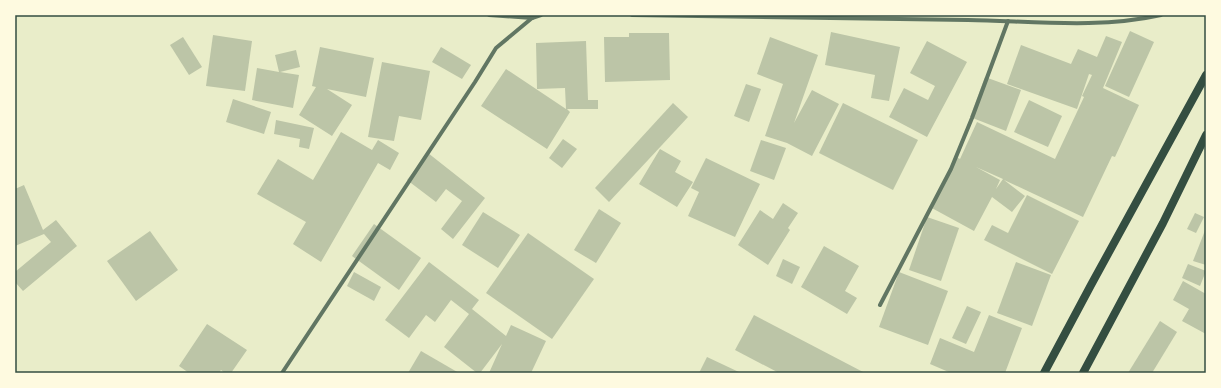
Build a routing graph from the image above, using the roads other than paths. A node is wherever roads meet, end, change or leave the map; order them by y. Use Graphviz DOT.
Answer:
graph roads {
  1 [pos="489,15"];
  2 [pos="541,15"];
  3 [pos="632,15"];
  4 [pos="1161,15"];
  5 [pos="532,18"];
  6 [pos="1008,21"];
  7 [pos="1206,75"];
  8 [pos="1206,135"];
  9 [pos="880,305"];
  10 [pos="282,373"];
  11 [pos="1044,373"];
  12 [pos="1083,373"];
  1 -- 5 [label="street"];
  2 -- 5 [label="street"];
  3 -- 6 [label="street"];
  4 -- 6 [label="street"];
  5 -- 10 [label="street"];
  6 -- 9 [label="street"];
  7 -- 11 [label="main road"];
  8 -- 12 [label="main road"];
}
